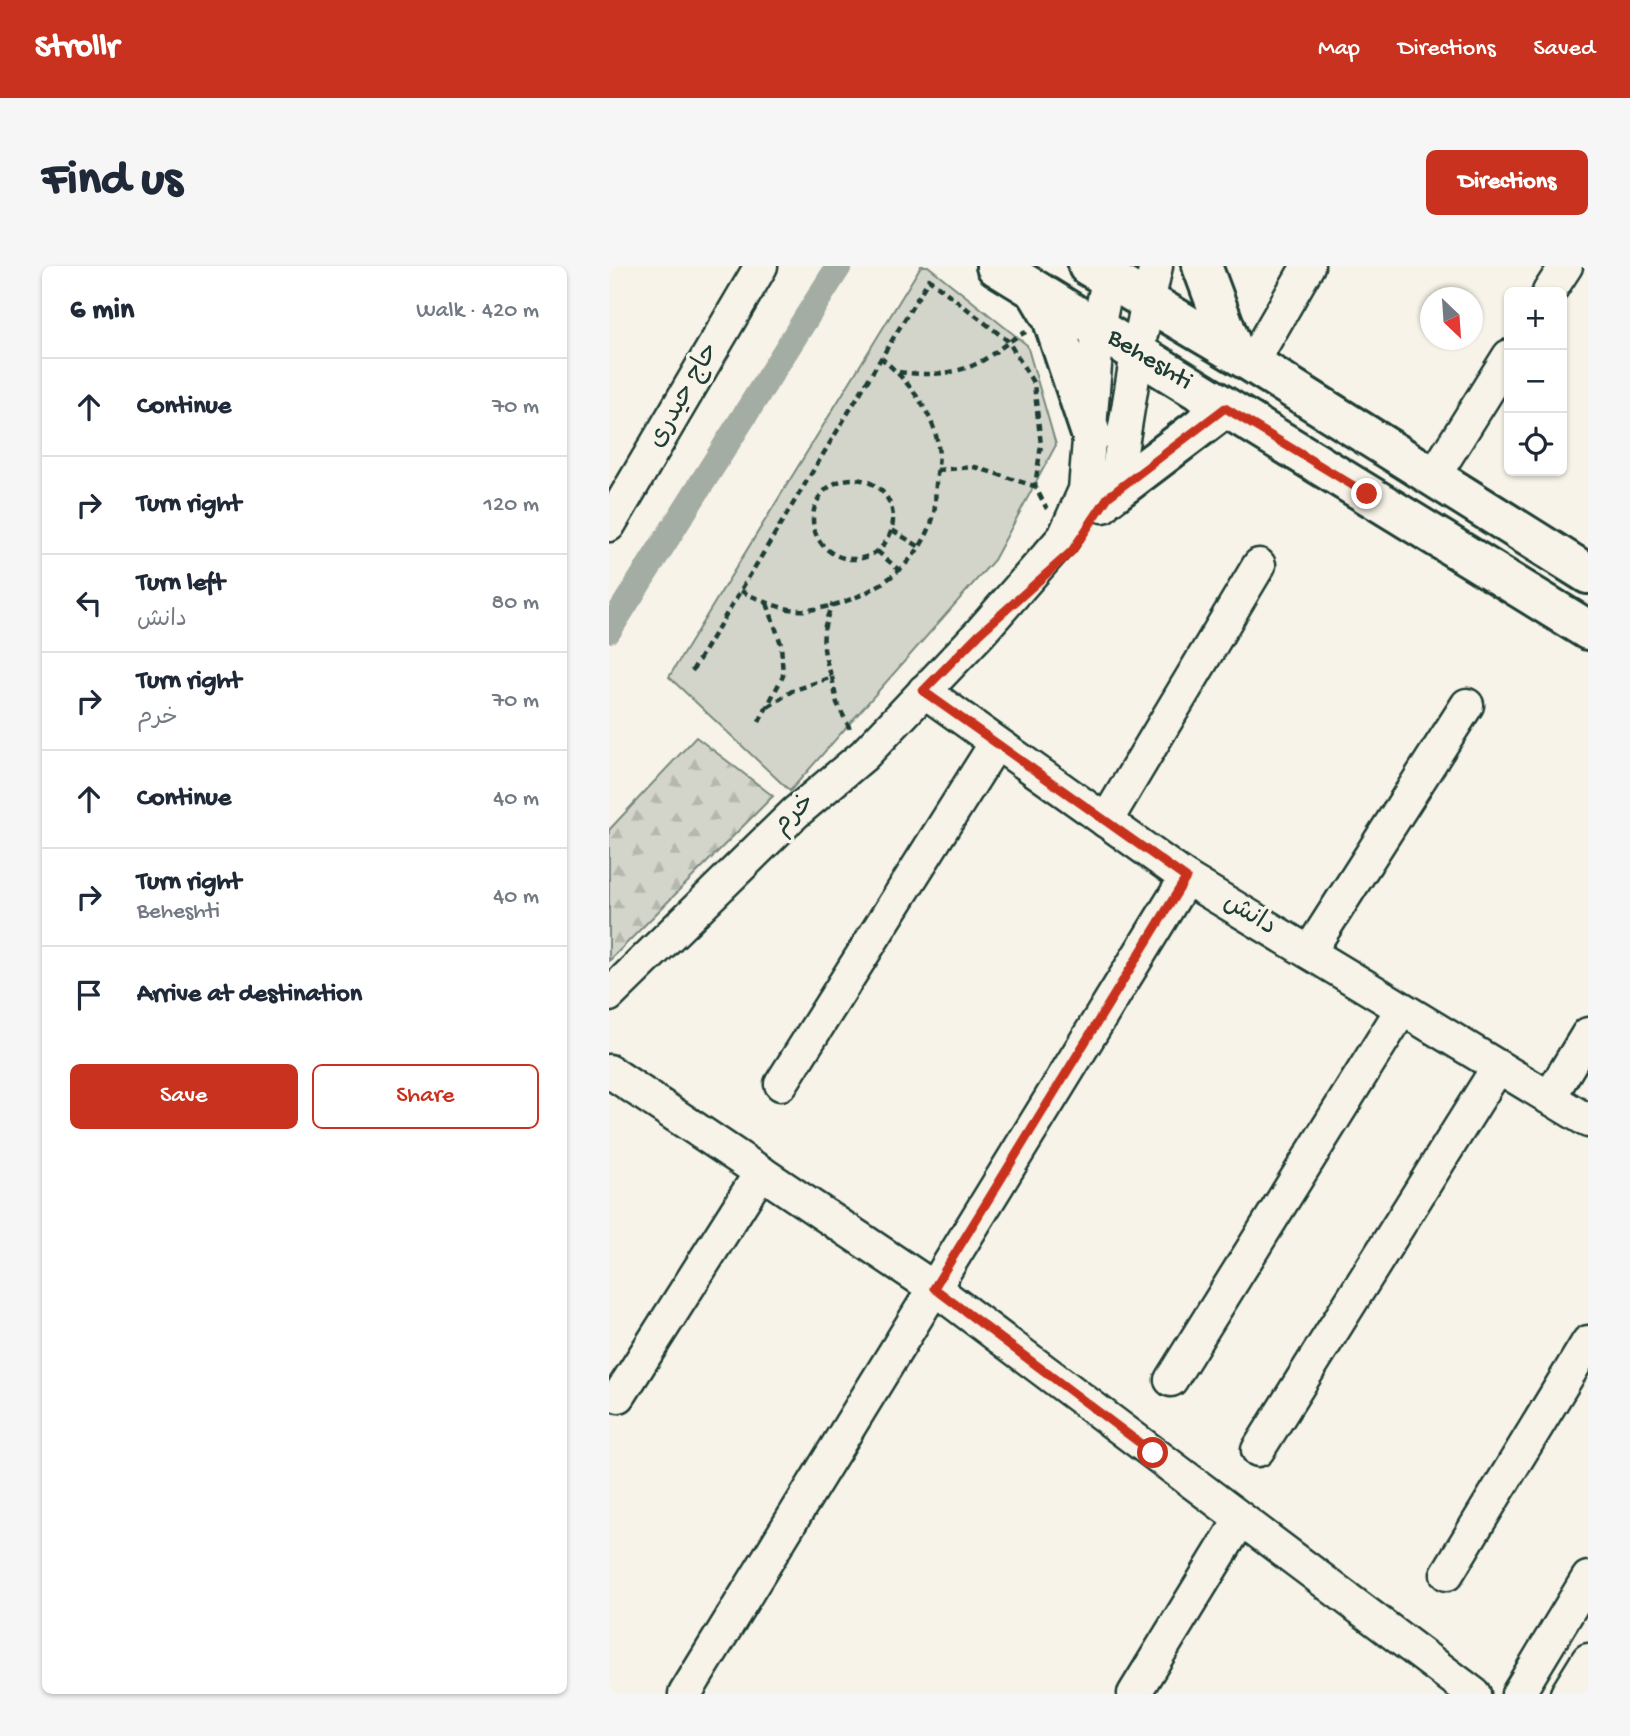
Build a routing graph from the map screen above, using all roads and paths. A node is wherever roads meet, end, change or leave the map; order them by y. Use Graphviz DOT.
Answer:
graph roads {
  1 [pos="761,266"];
  2 [pos="996,266"];
  3 [pos="1202,266"];
  4 [pos="1308,266"];
  5 [pos="1566,266"];
  6 [pos="1103,270"];
  7 [pos="1152,283"];
  8 [pos="1552,287"];
  9 [pos="1036,291"];
  10 [pos="1098,328"];
  11 [pos="1008,341"];
  12 [pos="1137,353"];
  13 [pos="881,358"];
  14 [pos="1243,358"];
  15 [pos="1504,364"];
  16 [pos="898,372"];
  17 [pos="1225,408"];
  18 [pos="1091,434"];
  19 [pos="937,470"];
  20 [pos="1434,476"];
  21 [pos="1108,497"];
  22 [pos="609,525"];
  23 [pos="891,530"];
  24 [pos="1535,541"];
  25 [pos="920,547"];
  26 [pos="877,551"];
  27 [pos="1259,565"];
  28 [pos="899,570"];
  29 [pos="1588,574"];
  30 [pos="1509,581"];
  31 [pos="741,591"];
  32 [pos="767,603"];
  33 [pos="833,603"];
  34 [pos="1588,630"];
  35 [pos="979,634"];
  36 [pos="692,671"];
  37 [pos="832,677"];
  38 [pos="923,691"];
  39 [pos="1467,705"];
  40 [pos="768,707"];
  41 [pos="759,722"];
  42 [pos="996,743"];
  43 [pos="864,755"];
  44 [pos="1106,821"];
  45 [pos="1186,878"];
  46 [pos="1309,952"];
  47 [pos="609,995"];
  48 [pos="1402,1009"];
  49 [pos="1588,1034"];
  50 [pos="1498,1067"];
  51 [pos="609,1071"];
  52 [pos="781,1084"];
  53 [pos="1549,1098"];
  54 [pos="1588,1121"];
  55 [pos="761,1172"];
  56 [pos="934,1288"];
  57 [pos="1588,1342"];
  58 [pos="1171,1380"];
  59 [pos="619,1396"];
  60 [pos="1258,1450"];
  61 [pos="1241,1519"];
  62 [pos="1447,1574"];
  63 [pos="1588,1578"];
  64 [pos="1588,1660"];
  65 [pos="685,1694"];
  66 [pos="1133,1694"];
  67 [pos="1474,1694"];
  68 [pos="1518,1694"];
  69 [pos="1567,1694"];
  1 -- 22 [label="street, حاج حیدری"];
  2 -- 9 [label="main road, Beheshti"];
  3 -- 14 [label="main road"];
  4 -- 14 [label="street"];
  5 -- 8 [label="street"];
  6 -- 7 [label="main road, Beheshti"];
  6 -- 10 [label="street, خرم"];
  7 -- 12 [label="street, خرم"];
  7 -- 14 [label="main road, Beheshti"];
  9 -- 10 [label="main road, Beheshti"];
  9 -- 18 [label="main road"];
  10 -- 12 [label="main road, Beheshti"];
  10 -- 18 [label="street, خرم"];
  11 -- 13 [label="path"];
  11 -- 16 [label="path"];
  11 -- 19 [label="path"];
  12 -- 17 [label="main road, Beheshti"];
  12 -- 21 [label="street, خرم"];
  13 -- 16 [label="path"];
  13 -- 31 [label="path"];
  14 -- 20 [label="main road, Beheshti"];
  15 -- 20 [label="street"];
  16 -- 19 [label="path"];
  17 -- 21 [label="main road"];
  17 -- 30 [label="main road, Beheshti"];
  18 -- 35 [label="street, خرم"];
  19 -- 25 [label="path"];
  20 -- 24 [label="main road, Beheshti"];
  21 -- 35 [label="street, خرم"];
  23 -- 25 [label="path"];
  23 -- 26 [label="path"];
  23 -- 26 [label="path"];
  24 -- 29 [label="main road, Beheshti"];
  24 -- 30 [label="main road"];
  25 -- 28 [label="path"];
  26 -- 28 [label="path"];
  27 -- 44 [label="street"];
  28 -- 33 [label="path"];
  30 -- 34 [label="main road, Beheshti"];
  31 -- 32 [label="path"];
  31 -- 36 [label="path"];
  32 -- 33 [label="path"];
  32 -- 40 [label="path"];
  33 -- 37 [label="path"];
  35 -- 38 [label="street, خرم"];
  37 -- 40 [label="path"];
  37 -- 43 [label="path"];
  38 -- 42 [label="street, دانش"];
  38 -- 43 [label="street, خرم"];
  39 -- 46 [label="street"];
  40 -- 41 [label="path"];
  42 -- 44 [label="street, دانش"];
  42 -- 52 [label="street"];
  43 -- 47 [label="street, خرم"];
  44 -- 45 [label="street, دانش"];
  45 -- 46 [label="street, دانش"];
  45 -- 56 [label="street"];
  46 -- 48 [label="street, دانش"];
  48 -- 50 [label="street, دانش"];
  48 -- 58 [label="street"];
  49 -- 53 [label="street"];
  50 -- 53 [label="street, دانش"];
  50 -- 60 [label="street"];
  51 -- 55 [label="street"];
  53 -- 54 [label="street, دانش"];
  55 -- 56 [label="street"];
  55 -- 59 [label="street"];
  56 -- 61 [label="street"];
  56 -- 65 [label="street"];
  57 -- 62 [label="street"];
  61 -- 66 [label="street"];
  61 -- 67 [label="street"];
  63 -- 68 [label="street"];
  64 -- 69 [label="street"];
}
